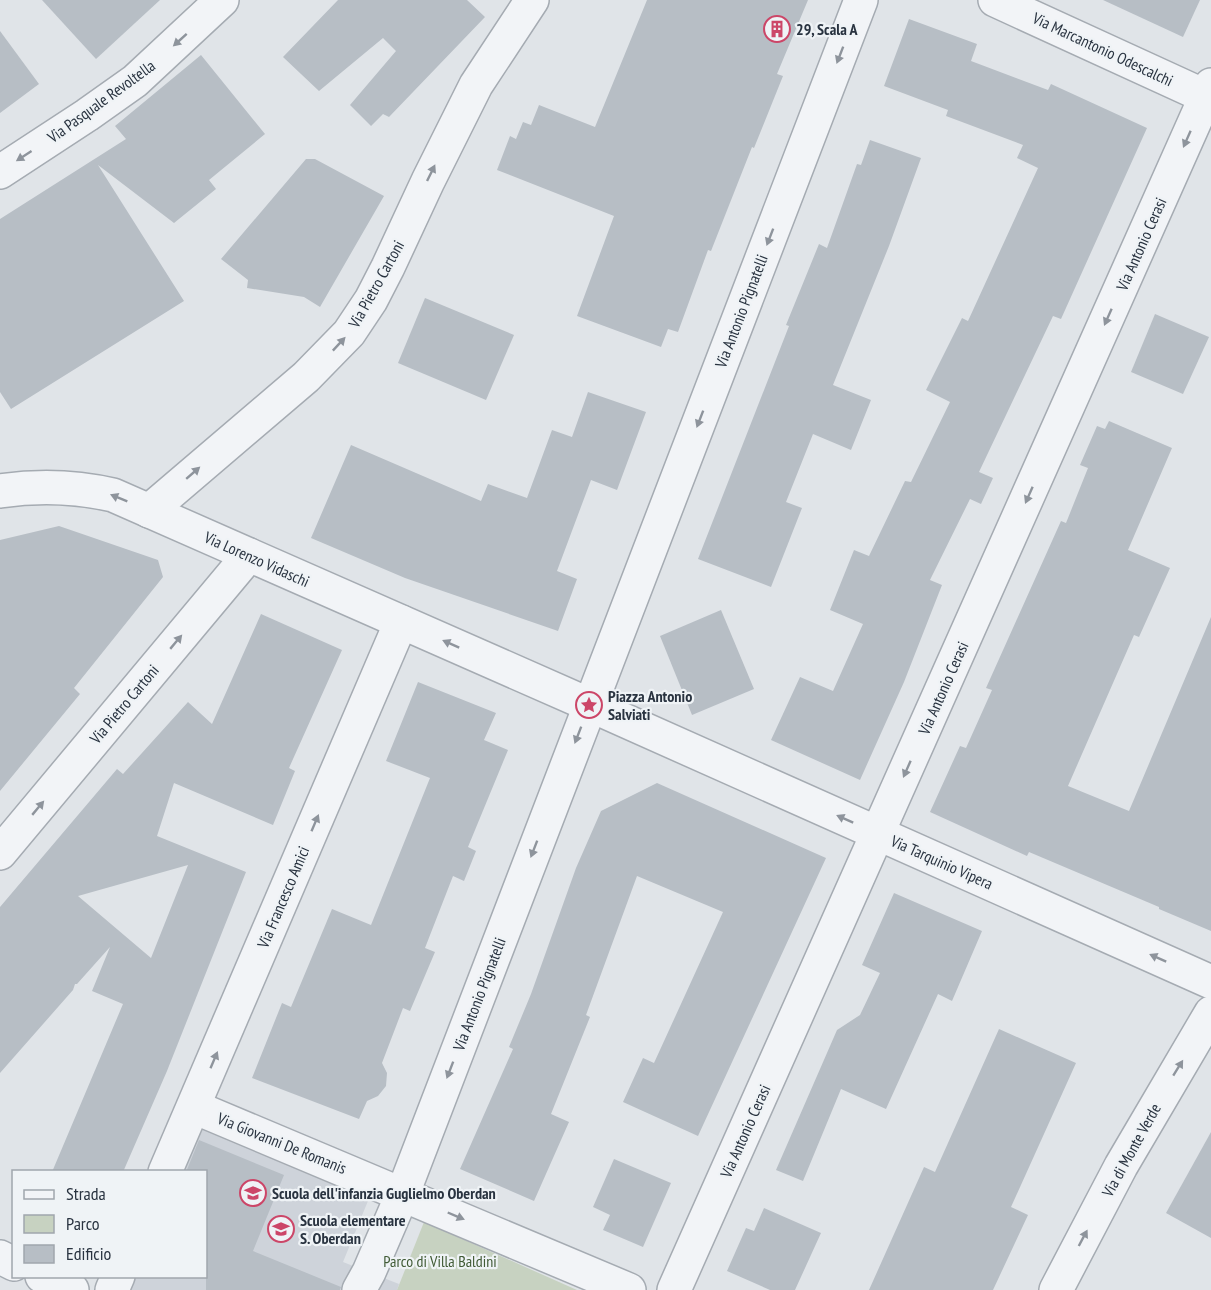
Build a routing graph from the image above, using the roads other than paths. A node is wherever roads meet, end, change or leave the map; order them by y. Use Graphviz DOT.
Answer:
graph roads {
  1 [pos="222,0"];
  2 [pos="532,0"];
  3 [pos="861,0"];
  4 [pos="995,0"];
  5 [pos="1209,94"];
  6 [pos="0,172"];
  7 [pos="0,491"];
  8 [pos="149,511"];
  9 [pos="249,555"];
  10 [pos="401,622"];
  11 [pos="590,705"];
  12 [pos="878,833"];
  13 [pos="0,853"];
  14 [pos="1211,982"];
  15 [pos="1211,1013"];
  16 [pos="194,1107"];
  17 [pos="166,1170"];
  18 [pos="403,1193"];
  19 [pos="46,1278"];
  20 [pos="364,1281"];
  21 [pos="72,1290"];
  22 [pos="629,1290"];
  23 [pos="674,1290"];
  24 [pos="1056,1290"];
  1 -- 6 [label="street, Via Pasquale Revoltella, one-way"];
  8 -- 2 [label="street, Via Pietro Cartoni, one-way"];
  3 -- 11 [label="street, Via Antonio Pignatelli, one-way"];
  4 -- 5 [label="street, Via Marcantonio Odescalchi"];
  5 -- 12 [label="street, Via Antonio Cerasi, one-way"];
  8 -- 7 [label="street, Via Lorenzo Vidaschi, one-way"];
  8 -- 9 [label="street, Via Lorenzo Vidaschi"];
  9 -- 10 [label="street, Via Lorenzo Vidaschi"];
  13 -- 9 [label="street, Via Pietro Cartoni, one-way"];
  11 -- 10 [label="street, Via Lorenzo Vidaschi, one-way"];
  16 -- 10 [label="street, Via Francesco Amici, one-way"];
  12 -- 11 [label="street, Via Tarquinio Vipera, one-way"];
  11 -- 18 [label="street, Via Antonio Pignatelli, one-way"];
  14 -- 12 [label="street, Via Tarquinio Vipera, one-way"];
  12 -- 23 [label="street, Via Antonio Cerasi"];
  24 -- 15 [label="street, Via di Monte Verde, one-way"];
  16 -- 17 [label="street, Via Francesco Amici"];
  16 -- 18 [label="street, Via Giovanni De Romanis"];
  18 -- 20 [label="street, Via Antonio Pignatelli"];
  18 -- 22 [label="street, Via Giovanni De Romanis, one-way"];
  19 -- 21 [label="street"];
}
